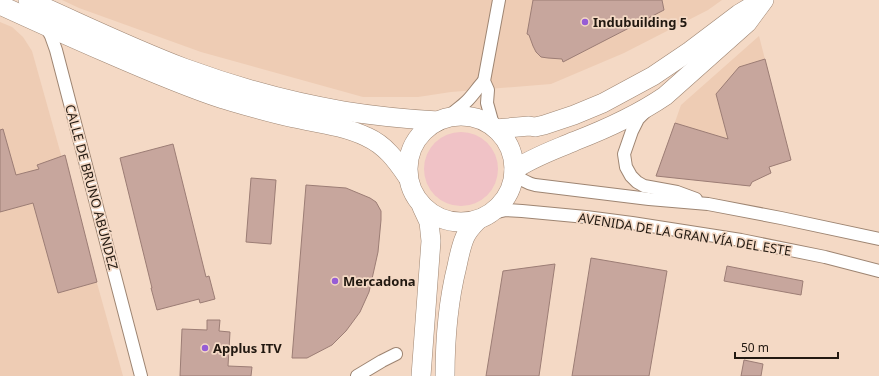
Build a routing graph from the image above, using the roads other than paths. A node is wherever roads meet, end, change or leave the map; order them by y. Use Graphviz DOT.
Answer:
graph roads {
  1 [pos="500,0"];
  2 [pos="764,0"];
  3 [pos="34,1"];
  4 [pos="0,5"];
  5 [pos="45,25"];
  6 [pos="484,80"];
  7 [pos="652,105"];
  8 [pos="442,119"];
  9 [pos="495,128"];
  10 [pos="514,171"];
  11 [pos="407,176"];
  12 [pos="708,204"];
  13 [pos="422,207"];
  14 [pos="484,217"];
  15 [pos="879,239"];
  16 [pos="879,271"];
  17 [pos="396,354"];
  18 [pos="141,376"];
  19 [pos="357,376"];
  20 [pos="421,376"];
  21 [pos="445,376"];
  1 -- 6 [label="street"];
  2 -- 7 [label="main road"];
  2 -- 9 [label="main road"];
  3 -- 5 [label="street, CALLE DE BRUNO ABÚNDEZ"];
  3 -- 8 [label="main road"];
  4 -- 5 [label="main road"];
  5 -- 11 [label="main road"];
  5 -- 18 [label="street, CALLE DE BRUNO ABÚNDEZ"];
  6 -- 8 [label="street"];
  6 -- 9 [label="street"];
  7 -- 10 [label="main road"];
  7 -- 12 [label="street"];
  8 -- 9 [label="main road"];
  8 -- 11 [label="main road"];
  9 -- 10 [label="main road"];
  10 -- 12 [label="street, AVENIDA DE LA GRAN VÍA DEL ESTE"];
  10 -- 14 [label="main road"];
  11 -- 13 [label="main road"];
  12 -- 15 [label="street, AVENIDA DE LA GRAN VÍA DEL ESTE"];
  13 -- 14 [label="main road"];
  13 -- 20 [label="main road"];
  14 -- 16 [label="street, AVENIDA DE LA GRAN VÍA DEL ESTE"];
  14 -- 21 [label="main road"];
  17 -- 19 [label="street"];
}
